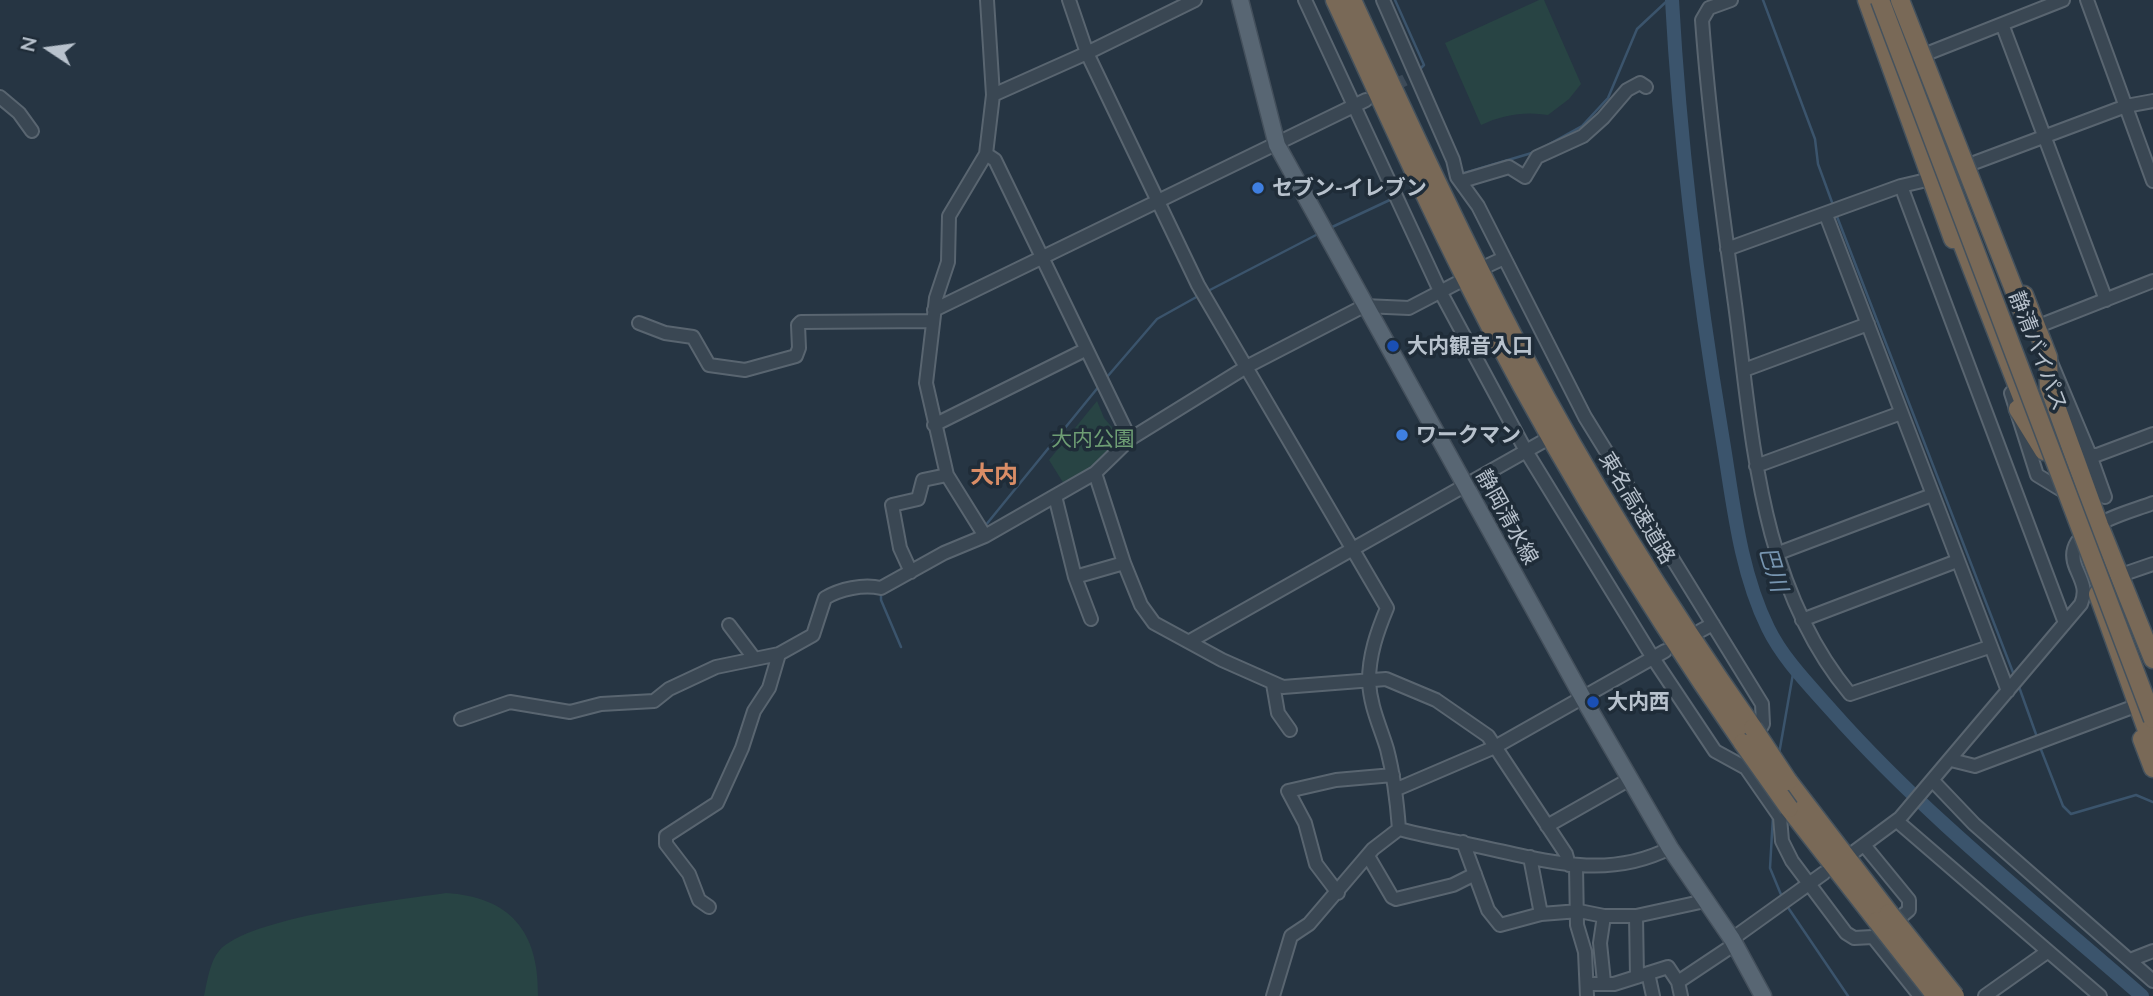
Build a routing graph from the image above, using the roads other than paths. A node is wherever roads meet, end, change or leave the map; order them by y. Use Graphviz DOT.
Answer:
graph roads {
  1 [pos="987,0"];
  2 [pos="1069,0"];
  3 [pos="1195,0"];
  4 [pos="1240,0"];
  5 [pos="1306,0"];
  6 [pos="1335,0"];
  7 [pos="1352,0"];
  8 [pos="1383,0"];
  9 [pos="1731,0"];
  10 [pos="1867,0"];
  11 [pos="1878,0"];
  12 [pos="1892,0"];
  13 [pos="1902,0"];
  14 [pos="2063,0"];
  15 [pos="2087,0"];
  16 [pos="2002,24"];
  17 [pos="1087,54"];
  18 [pos="1926,54"];
  19 [pos="1646,86"];
  20 [pos="993,95"];
  21 [pos="0,97"];
  22 [pos="1366,100"];
  23 [pos="2153,101"];
  24 [pos="1353,106"];
  25 [pos="2126,106"];
  26 [pos="32,131"];
  27 [pos="2045,137"];
  28 [pos="1276,145"];
  29 [pos="986,154"];
  30 [pos="1972,163"];
  31 [pos="1458,175"];
  32 [pos="1931,179"];
  33 [pos="2153,181"];
  34 [pos="1901,186"];
  35 [pos="1158,201"];
  36 [pos="1826,215"];
  37 [pos="1727,249"];
  38 [pos="1504,258"];
  39 [pos="1041,259"];
  40 [pos="1489,265"];
  41 [pos="2153,281"];
  42 [pos="1457,283"];
  43 [pos="1440,291"];
  44 [pos="2106,300"];
  45 [pos="1364,306"];
  46 [pos="933,316"];
  47 [pos="2030,321"];
  48 [pos="639,323"];
  49 [pos="1868,324"];
  50 [pos="1086,350"];
  51 [pos="2048,357"];
  52 [pos="1248,366"];
  53 [pos="1744,370"];
  54 [pos="2049,387"];
  55 [pos="2011,393"];
  56 [pos="1901,413"];
  57 [pos="934,425"];
  58 [pos="2153,433"];
  59 [pos="1130,439"];
  60 [pos="1542,442"];
  61 [pos="1526,451"];
  62 [pos="2044,451"];
  63 [pos="2090,455"];
  64 [pos="1756,466"];
  65 [pos="1095,473"];
  66 [pos="947,475"];
  67 [pos="1464,483"];
  68 [pos="2060,489"];
  69 [pos="1932,495"];
  70 [pos="1055,496"];
  71 [pos="2105,497"];
  72 [pos="2153,503"];
  73 [pos="2099,525"];
  74 [pos="985,536"];
  75 [pos="2081,536"];
  76 [pos="1353,548"];
  77 [pos="1776,554"];
  78 [pos="1957,561"];
  79 [pos="1124,563"];
  80 [pos="2153,564"];
  81 [pos="911,572"];
  82 [pos="2121,575"];
  83 [pos="1074,577"];
  84 [pos="2129,594"];
  85 [pos="1091,619"];
  86 [pos="1802,620"];
  87 [pos="2065,623"];
  88 [pos="1713,624"];
  89 [pos="729,625"];
  90 [pos="1700,631"];
  91 [pos="1191,641"];
  92 [pos="2153,642"];
  93 [pos="1989,647"];
  94 [pos="779,654"];
  95 [pos="1659,655"];
  96 [pos="754,658"];
  97 [pos="2153,659"];
  98 [pos="2127,678"];
  99 [pos="1369,682"];
  100 [pos="1273,684"];
  101 [pos="2153,688"];
  102 [pos="2008,691"];
  103 [pos="1583,698"];
  104 [pos="2130,708"];
  105 [pos="461,719"];
  106 [pos="2153,719"];
  107 [pos="1290,730"];
  108 [pos="1748,735"];
  109 [pos="1495,747"];
  110 [pos="2153,747"];
  111 [pos="1951,760"];
  112 [pos="1736,761"];
  113 [pos="2153,768"];
  114 [pos="1393,775"];
  115 [pos="1630,779"];
  116 [pos="1932,783"];
  117 [pos="1397,789"];
  118 [pos="1784,813"];
  119 [pos="1898,819"];
  120 [pos="1547,826"];
  121 [pos="1399,829"];
  122 [pos="1463,842"];
  123 [pos="1670,848"];
  124 [pos="1368,856"];
  125 [pos="1530,858"];
  126 [pos="1573,865"];
  127 [pos="1824,873"];
  128 [pos="1475,874"];
  129 [pos="1810,884"];
  130 [pos="1338,893"];
  131 [pos="1705,901"];
  132 [pos="709,907"];
  133 [pos="1579,911"];
  134 [pos="1541,914"];
  135 [pos="1636,915"];
  136 [pos="1604,916"];
  137 [pos="1880,924"];
  138 [pos="1734,941"];
  139 [pos="2047,951"];
  140 [pos="2153,951"];
  141 [pos="2130,960"];
  142 [pos="1642,975"];
  143 [pos="2153,981"];
  144 [pos="1678,982"];
  145 [pos="1611,987"];
  146 [pos="1587,990"];
  147 [pos="1990,995"];
  148 [pos="1273,996"];
  149 [pos="1653,996"];
  150 [pos="1681,996"];
  151 [pos="1763,996"];
  152 [pos="1920,996"];
  153 [pos="1936,996"];
  154 [pos="1955,996"];
  155 [pos="2100,996"];
  1 -- 20 [label="street"];
  2 -- 17 [label="street"];
  3 -- 17 [label="street"];
  4 -- 28 [label="main road, 静岡清水線"];
  5 -- 24 [label="street"];
  6 -- 108 [label="highway, 東名高速道路"];
  7 -- 108 [label="highway, 東名高速道路"];
  8 -- 31 [label="street"];
  9 -- 37 [label="street"];
  10 -- 32 [label="highway"];
  11 -- 62 [label="highway"];
  11 -- 106 [label="highway, 静清バイパス, bridge"];
  12 -- 101 [label="highway, 静清バイパス"];
  13 -- 18 [label="highway"];
  13 -- 47 [label="highway, bridge"];
  14 -- 16 [label="street"];
  15 -- 25 [label="street"];
  16 -- 18 [label="street"];
  16 -- 27 [label="street"];
  17 -- 20 [label="street"];
  17 -- 35 [label="street"];
  18 -- 30 [label="highway"];
  19 -- 31 [label="street"];
  20 -- 29 [label="street"];
  21 -- 26 [label="street"];
  22 -- 24 [label="street"];
  23 -- 25 [label="street"];
  24 -- 28 [label="street"];
  24 -- 43 [label="street"];
  25 -- 27 [label="street"];
  25 -- 33 [label="street"];
  27 -- 30 [label="street"];
  27 -- 44 [label="street"];
  28 -- 35 [label="street"];
  28 -- 45 [label="main road, 静岡清水線"];
  29 -- 39 [label="street"];
  29 -- 46 [label="street"];
  30 -- 32 [label="street"];
  30 -- 47 [label="highway"];
  31 -- 38 [label="street"];
  32 -- 34 [label="street"];
  32 -- 55 [label="highway"];
  34 -- 36 [label="street"];
  34 -- 87 [label="street"];
  35 -- 39 [label="street"];
  35 -- 52 [label="street"];
  36 -- 37 [label="street"];
  36 -- 49 [label="street"];
  37 -- 53 [label="street"];
  38 -- 40 [label="street"];
  38 -- 88 [label="street"];
  39 -- 46 [label="street"];
  39 -- 50 [label="street"];
  41 -- 44 [label="street"];
  42 -- 43 [label="street"];
  43 -- 45 [label="street"];
  43 -- 61 [label="street"];
  44 -- 47 [label="street"];
  45 -- 52 [label="street"];
  45 -- 67 [label="main road, 静岡清水線"];
  46 -- 48 [label="street"];
  46 -- 57 [label="street"];
  47 -- 51 [label="highway"];
  47 -- 54 [label="highway"];
  49 -- 53 [label="street"];
  49 -- 56 [label="street"];
  50 -- 57 [label="street"];
  50 -- 59 [label="street"];
  51 -- 54 [label="highway"];
  51 -- 63 [label="street"];
  52 -- 59 [label="street"];
  52 -- 76 [label="street"];
  53 -- 64 [label="street"];
  54 -- 73 [label="highway"];
  55 -- 62 [label="highway"];
  55 -- 68 [label="street"];
  56 -- 64 [label="street"];
  56 -- 69 [label="street"];
  57 -- 66 [label="street"];
  58 -- 63 [label="street"];
  59 -- 65 [label="street"];
  60 -- 61 [label="street"];
  61 -- 67 [label="street"];
  61 -- 95 [label="street"];
  62 -- 68 [label="highway"];
  63 -- 71 [label="street"];
  64 -- 77 [label="street"];
  65 -- 70 [label="street"];
  65 -- 79 [label="street"];
  66 -- 74 [label="street"];
  66 -- 81 [label="street"];
  67 -- 76 [label="street"];
  67 -- 103 [label="main road, 静岡清水線"];
  68 -- 75 [label="highway"];
  69 -- 77 [label="street"];
  69 -- 78 [label="street"];
  70 -- 74 [label="street"];
  70 -- 83 [label="street"];
  72 -- 73 [label="street"];
  73 -- 75 [label="street"];
  73 -- 82 [label="highway"];
  74 -- 81 [label="street"];
  75 -- 87 [label="street"];
  75 -- 98 [label="highway"];
  76 -- 91 [label="street"];
  76 -- 99 [label="street"];
  77 -- 86 [label="street"];
  78 -- 86 [label="street"];
  78 -- 93 [label="street"];
  79 -- 83 [label="street"];
  79 -- 91 [label="street"];
  80 -- 82 [label="street"];
  81 -- 94 [label="street"];
  82 -- 84 [label="highway"];
  83 -- 85 [label="street"];
  84 -- 92 [label="highway"];
  84 -- 97 [label="highway"];
  86 -- 93 [label="street"];
  87 -- 102 [label="street"];
  88 -- 90 [label="street"];
  88 -- 112 [label="street"];
  89 -- 96 [label="street"];
  91 -- 100 [label="street"];
  93 -- 102 [label="street"];
  94 -- 96 [label="street"];
  94 -- 132 [label="street"];
  95 -- 103 [label="street"];
  95 -- 112 [label="street"];
  96 -- 105 [label="street"];
  98 -- 104 [label="highway"];
  98 -- 110 [label="highway"];
  99 -- 100 [label="street"];
  99 -- 109 [label="street"];
  99 -- 114 [label="street"];
  100 -- 107 [label="street"];
  102 -- 111 [label="street"];
  103 -- 109 [label="street"];
  103 -- 115 [label="main road, 静岡清水線"];
  104 -- 111 [label="street"];
  104 -- 113 [label="highway"];
  108 -- 118 [label="highway, 東名高速道路, bridge"];
  108 -- 137 [label="highway, 東名高速道路, bridge"];
  109 -- 117 [label="street"];
  109 -- 120 [label="street"];
  111 -- 116 [label="street"];
  112 -- 118 [label="street"];
  114 -- 117 [label="street"];
  114 -- 130 [label="street"];
  115 -- 120 [label="street"];
  115 -- 123 [label="main road, 静岡清水線"];
  116 -- 119 [label="street"];
  116 -- 141 [label="street"];
  117 -- 121 [label="street"];
  118 -- 129 [label="street"];
  118 -- 137 [label="highway, 東名高速道路"];
  119 -- 137 [label="street"];
  119 -- 139 [label="street"];
  120 -- 126 [label="street"];
  121 -- 122 [label="street"];
  121 -- 124 [label="street"];
  122 -- 125 [label="street"];
  122 -- 128 [label="street"];
  123 -- 126 [label="street"];
  123 -- 131 [label="main road, 静岡清水線"];
  124 -- 128 [label="street"];
  124 -- 130 [label="street"];
  125 -- 126 [label="street"];
  125 -- 134 [label="street"];
  126 -- 133 [label="street"];
  127 -- 129 [label="street"];
  128 -- 134 [label="street"];
  129 -- 137 [label="street"];
  129 -- 138 [label="street"];
  130 -- 148 [label="street"];
  131 -- 135 [label="street"];
  131 -- 138 [label="main road, 静岡清水線"];
  133 -- 134 [label="street"];
  133 -- 136 [label="street"];
  133 -- 146 [label="street"];
  135 -- 136 [label="street"];
  135 -- 142 [label="street"];
  136 -- 145 [label="street"];
  137 -- 152 [label="street"];
  137 -- 153 [label="highway, 東名高速道路, bridge"];
  137 -- 154 [label="highway, 東名高速道路, bridge"];
  138 -- 144 [label="street"];
  138 -- 151 [label="main road, 静岡清水線"];
  139 -- 147 [label="street"];
  139 -- 155 [label="street"];
  140 -- 141 [label="street"];
  141 -- 143 [label="street"];
  142 -- 144 [label="street"];
  142 -- 145 [label="street"];
  142 -- 149 [label="street"];
  144 -- 150 [label="street"];
  145 -- 146 [label="street"];
}
